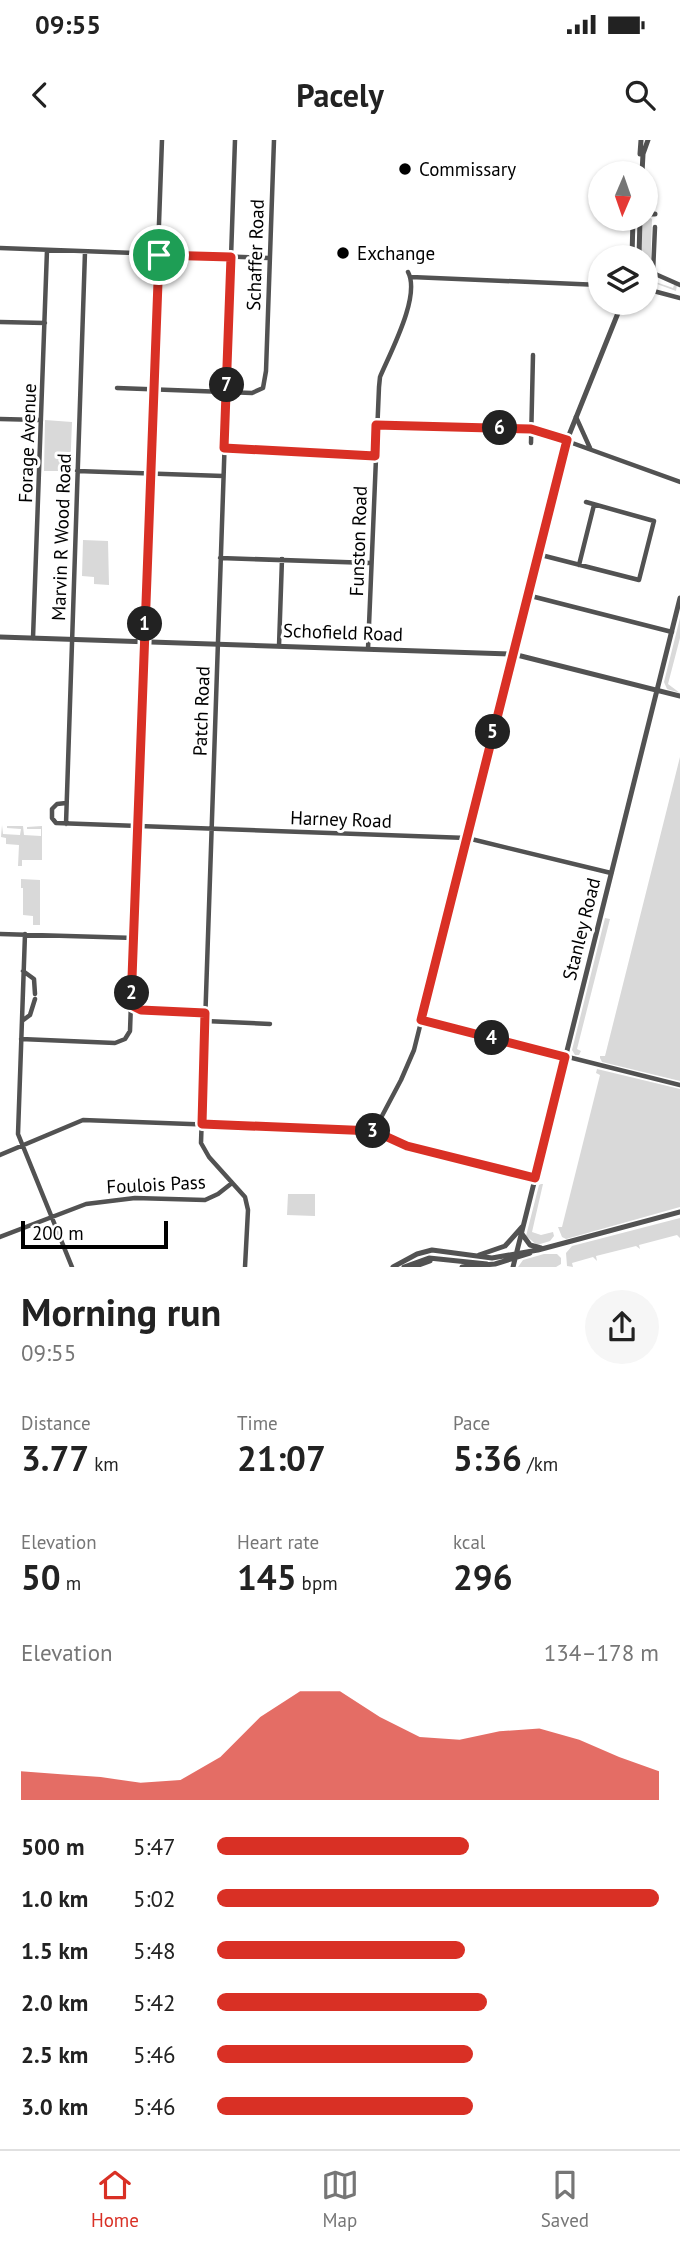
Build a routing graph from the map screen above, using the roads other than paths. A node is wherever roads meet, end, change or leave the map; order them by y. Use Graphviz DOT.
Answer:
graph roads {
  1 [pos="162,140"];
  2 [pos="236,140"];
  3 [pos="274,140"];
  4 [pos="641,140"];
  5 [pos="648,140"];
  6 [pos="640,161"];
  7 [pos="642,161"];
  8 [pos="655,231"];
  9 [pos="0,248"];
  10 [pos="47,250"];
  11 [pos="85,252"];
  12 [pos="159,255"];
  13 [pos="231,257"];
  14 [pos="269,258"];
  15 [pos="588,284"];
  16 [pos="680,285"];
  17 [pos="658,292"];
  18 [pos="679,296"];
  19 [pos="617,315"];
  20 [pos="0,322"];
  21 [pos="45,323"];
  22 [pos="533,355"];
  23 [pos="117,388"];
  24 [pos="154,390"];
  25 [pos="227,392"];
  26 [pos="576,416"];
  27 [pos="0,419"];
  28 [pos="41,420"];
  29 [pos="376,425"];
  30 [pos="531,429"];
  31 [pos="567,440"];
  32 [pos="531,443"];
  33 [pos="224,448"];
  34 [pos="590,449"];
  35 [pos="375,456"];
  36 [pos="77,471"];
  37 [pos="151,474"];
  38 [pos="223,476"];
  39 [pos="680,482"];
  40 [pos="586,502"];
  41 [pos="594,505"];
  42 [pos="537,554"];
  43 [pos="220,558"];
  44 [pos="282,559"];
  45 [pos="371,563"];
  46 [pos="579,565"];
  47 [pos="527,595"];
  48 [pos="680,598"];
  49 [pos="672,632"];
  50 [pos="0,637"];
  51 [pos="33,638"];
  52 [pos="72,639"];
  53 [pos="145,642"];
  54 [pos="218,644"];
  55 [pos="279,646"];
  56 [pos="368,649"];
  57 [pos="513,654"];
  58 [pos="657,690"];
  59 [pos="680,696"];
  60 [pos="66,803"];
  61 [pos="66,824"];
  62 [pos="139,826"];
  63 [pos="211,828"];
  64 [pos="467,838"];
  65 [pos="611,873"];
  66 [pos="0,934"];
  67 [pos="25,934"];
  68 [pos="135,938"];
  69 [pos="23,971"];
  70 [pos="131,1005"];
  71 [pos="205,1013"];
  72 [pos="421,1020"];
  73 [pos="22,1021"];
  74 [pos="205,1021"];
  75 [pos="270,1024"];
  76 [pos="21,1039"];
  77 [pos="565,1057"];
  78 [pos="680,1085"];
  79 [pos="202,1124"];
  80 [pos="374,1131"];
  81 [pos="22,1146"];
  82 [pos="0,1155"];
  83 [pos="535,1178"];
  84 [pos="232,1182"];
  85 [pos="680,1212"];
  86 [pos="51,1217"];
  87 [pos="524,1224"];
  88 [pos="522,1233"];
  89 [pos="0,1237"];
  90 [pos="541,1249"];
  91 [pos="516,1255"];
  92 [pos="475,1256"];
  93 [pos="435,1258"];
  94 [pos="487,1265"];
  95 [pos="476,1266"];
  96 [pos="72,1267"];
  97 [pos="245,1267"];
  98 [pos="393,1267"];
  99 [pos="404,1267"];
  100 [pos="413,1267"];
  101 [pos="462,1267"];
  102 [pos="513,1267"];
  1 -- 12 [label="street"];
  2 -- 13 [label="street, Patch Road"];
  3 -- 14 [label="street, Schaffer Road"];
  4 -- 6 [label="street"];
  5 -- 7 [label="street"];
  8 -- 16 [label="street"];
  9 -- 10 [label="street"];
  10 -- 11 [label="street"];
  10 -- 21 [label="street, Forage Avenue"];
  11 -- 12 [label="street"];
  11 -- 36 [label="street, Marvin R Wood Road"];
  12 -- 13 [label="street"];
  12 -- 24 [label="street"];
  13 -- 14 [label="street"];
  13 -- 25 [label="street, Patch Road"];
  14 -- 25 [label="street, Schaffer Road"];
  15 -- 29 [label="street, Funston Road"];
  17 -- 18 [label="street"];
  19 -- 26 [label="street"];
  20 -- 21 [label="street"];
  21 -- 28 [label="street, Forage Avenue"];
  22 -- 30 [label="street"];
  23 -- 24 [label="street"];
  24 -- 25 [label="street"];
  24 -- 37 [label="street"];
  25 -- 33 [label="street, Patch Road"];
  26 -- 31 [label="street"];
  26 -- 34 [label="street"];
  27 -- 28 [label="street"];
  28 -- 51 [label="street, Forage Avenue"];
  29 -- 30 [label="street"];
  29 -- 35 [label="street, Funston Road"];
  30 -- 31 [label="street"];
  30 -- 32 [label="street"];
  31 -- 34 [label="street"];
  31 -- 42 [label="street"];
  33 -- 35 [label="street"];
  33 -- 38 [label="street, Patch Road"];
  34 -- 39 [label="street"];
  35 -- 45 [label="street, Funston Road"];
  36 -- 37 [label="street"];
  36 -- 52 [label="street, Marvin R Wood Road"];
  37 -- 38 [label="street"];
  37 -- 53 [label="street"];
  38 -- 43 [label="street, Patch Road"];
  40 -- 41 [label="street"];
  41 -- 46 [label="street"];
  41 -- 46 [label="street"];
  42 -- 46 [label="street"];
  42 -- 47 [label="street"];
  43 -- 44 [label="street"];
  43 -- 54 [label="street, Patch Road"];
  44 -- 45 [label="street"];
  44 -- 55 [label="street"];
  45 -- 56 [label="street, Funston Road"];
  47 -- 49 [label="street"];
  47 -- 57 [label="street"];
  48 -- 49 [label="street, Stanley Road"];
  49 -- 58 [label="street, Stanley Road"];
  50 -- 51 [label="street, Schofield Road"];
  51 -- 52 [label="street, Schofield Road"];
  52 -- 53 [label="street, Schofield Road"];
  52 -- 60 [label="street, Marvin R Wood Road"];
  53 -- 54 [label="street, Schofield Road"];
  53 -- 62 [label="street"];
  54 -- 55 [label="street, Schofield Road"];
  54 -- 63 [label="street, Patch Road"];
  55 -- 56 [label="street, Schofield Road"];
  56 -- 57 [label="street, Schofield Road"];
  57 -- 58 [label="street, Schofield Road"];
  57 -- 64 [label="street"];
  58 -- 59 [label="street, Schofield Road"];
  58 -- 65 [label="street, Stanley Road"];
  60 -- 61 [label="street, Marvin R Wood Road"];
  60 -- 61 [label="street"];
  61 -- 62 [label="street, Harney Road"];
  62 -- 63 [label="street, Harney Road"];
  62 -- 68 [label="street"];
  63 -- 64 [label="street, Harney Road"];
  63 -- 71 [label="street, Patch Road"];
  64 -- 65 [label="street, Harney Road"];
  64 -- 72 [label="street"];
  65 -- 77 [label="street, Stanley Road"];
  66 -- 67 [label="street"];
  67 -- 68 [label="street"];
  67 -- 69 [label="street"];
  68 -- 70 [label="street"];
  69 -- 73 [label="street"];
  69 -- 73 [label="street"];
  70 -- 71 [label="street"];
  70 -- 76 [label="street"];
  71 -- 74 [label="street, Patch Road"];
  72 -- 77 [label="street"];
  72 -- 80 [label="street"];
  73 -- 76 [label="street"];
  74 -- 75 [label="street"];
  74 -- 79 [label="street, Patch Road"];
  76 -- 81 [label="street"];
  77 -- 78 [label="street"];
  77 -- 83 [label="street, Stanley Road"];
  79 -- 80 [label="street"];
  79 -- 81 [label="street"];
  79 -- 84 [label="street, Patch Road"];
  80 -- 83 [label="street"];
  81 -- 82 [label="street"];
  81 -- 86 [label="street"];
  83 -- 87 [label="street, Stanley Road"];
  84 -- 86 [label="street, Foulois Pass"];
  84 -- 97 [label="street, Patch Road"];
  85 -- 90 [label="street"];
  86 -- 89 [label="street, Foulois Pass"];
  86 -- 96 [label="street"];
  87 -- 88 [label="street, Stanley Road"];
  87 -- 92 [label="street"];
  88 -- 90 [label="street"];
  88 -- 91 [label="street, Stanley Road"];
  90 -- 91 [label="street"];
  91 -- 92 [label="street"];
  91 -- 94 [label="street"];
  91 -- 102 [label="street, Stanley Road"];
  92 -- 98 [label="street"];
  93 -- 94 [label="street"];
  93 -- 99 [label="street"];
  93 -- 100 [label="street"];
  94 -- 95 [label="street"];
  95 -- 101 [label="street"];
}
